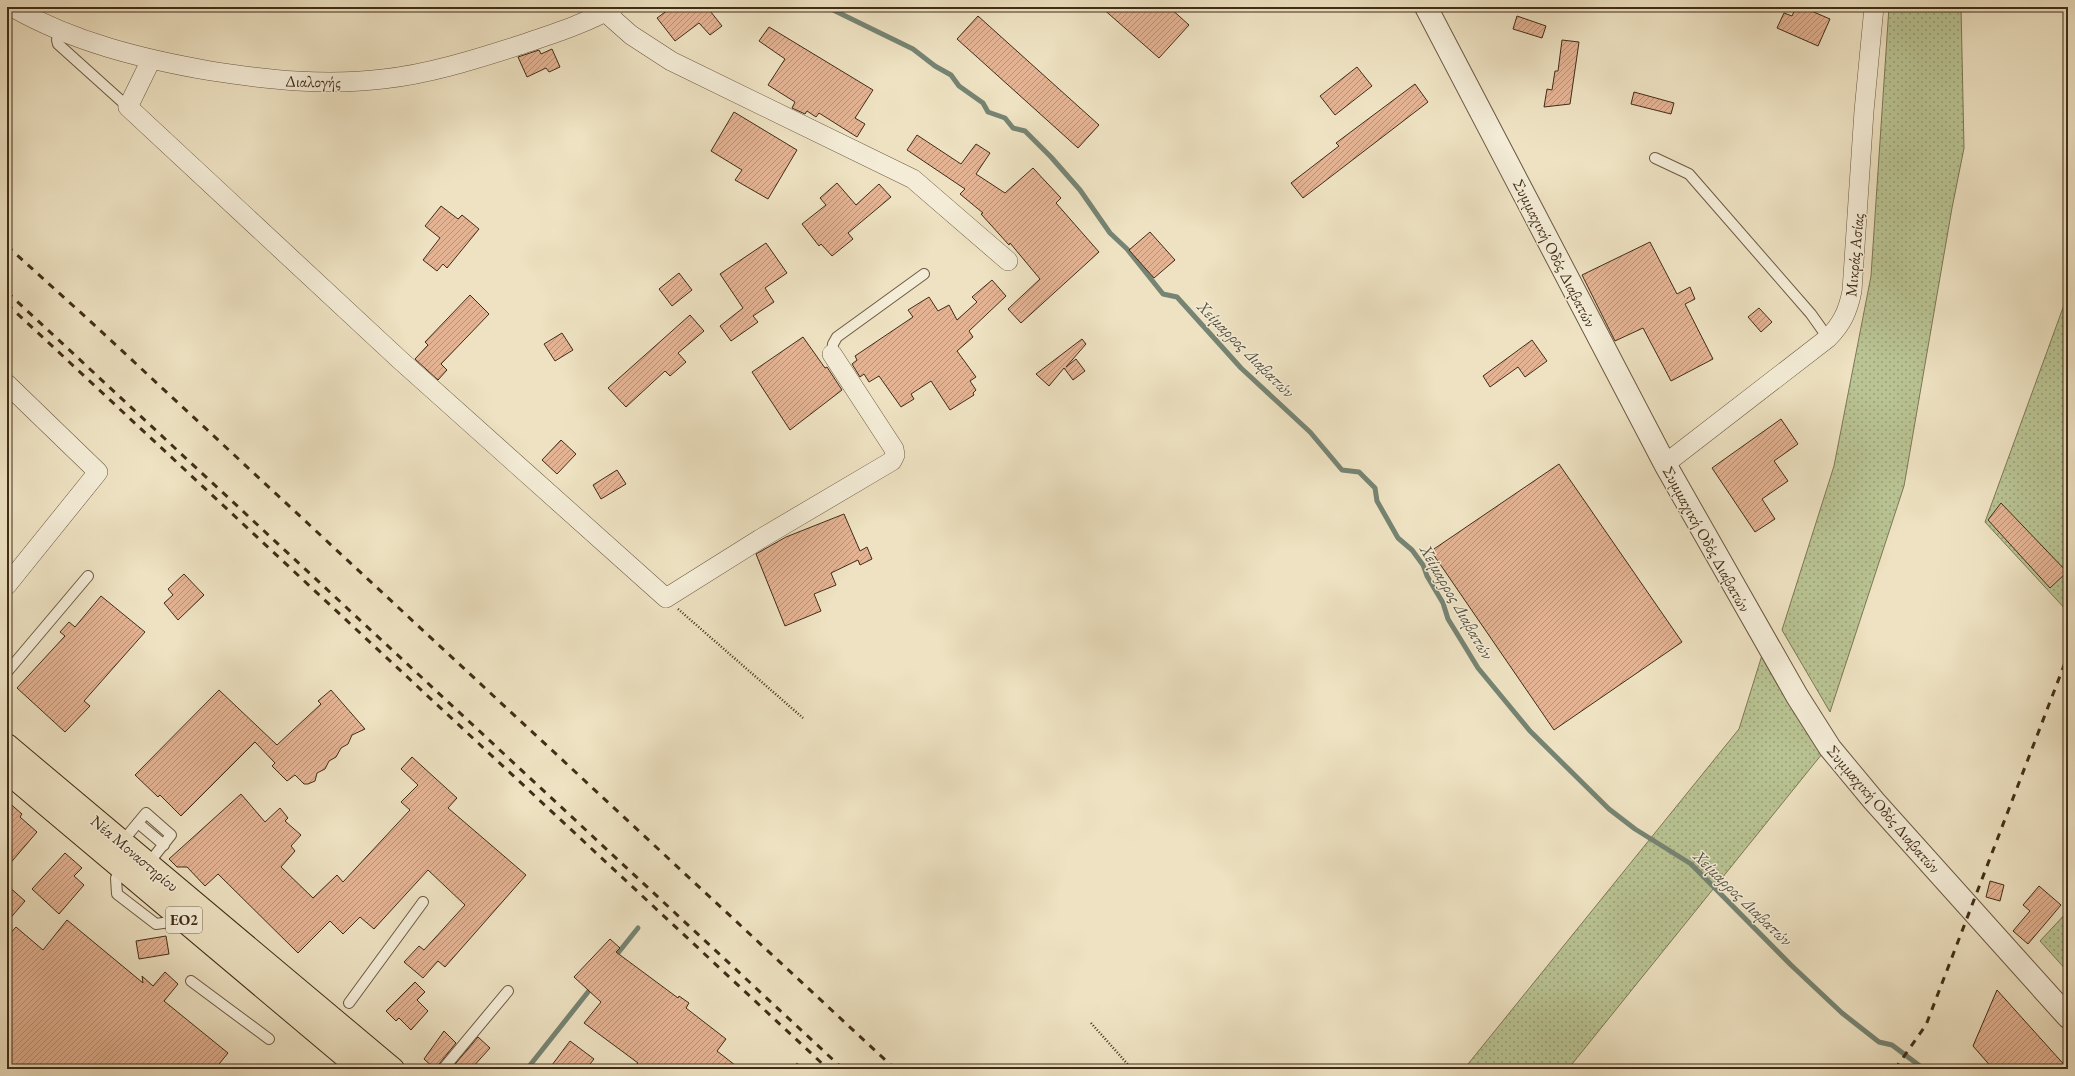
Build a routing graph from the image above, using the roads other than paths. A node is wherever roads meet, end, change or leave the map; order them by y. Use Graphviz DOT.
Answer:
graph roads {
  1 [pos="1426,7"];
  2 [pos="1874,7"];
  3 [pos="16,8"];
  4 [pos="609,9"];
  5 [pos="60,29"];
  6 [pos="151,60"];
  7 [pos="128,107"];
  8 [pos="1655,158"];
  9 [pos="1008,261"];
  10 [pos="924,274"];
  11 [pos="1828,338"];
  12 [pos="832,354"];
  13 [pos="7,384"];
  14 [pos="1665,464"];
  15 [pos="88,576"];
  16 [pos="7,585"];
  17 [pos="7,672"];
  18 [pos="7,745"];
  19 [pos="7,772"];
  20 [pos="122,842"];
  21 [pos="148,864"];
  22 [pos="116,878"];
  23 [pos="423,902"];
  24 [pos="170,922"];
  25 [pos="191,981"];
  26 [pos="508,991"];
  27 [pos="349,1003"];
  28 [pos="2068,1017"];
  29 [pos="269,1039"];
  30 [pos="360,1069"];
  31 [pos="393,1069"];
  32 [pos="444,1069"];
  1 -- 14 [label="street, Συμμαχική Οδός Διαβατών"];
  2 -- 11 [label="street, Μικράς Ασίας"];
  3 -- 5 [label="street, Διαλογής"];
  4 -- 6 [label="street, Διαλογής"];
  4 -- 9 [label="street"];
  5 -- 6 [label="street, Διαλογής"];
  5 -- 7 [label="lane"];
  6 -- 7 [label="street"];
  7 -- 12 [label="street"];
  8 -- 11 [label="lane"];
  10 -- 12 [label="lane"];
  11 -- 14 [label="street, Μικράς Ασίας"];
  13 -- 16 [label="street"];
  14 -- 28 [label="street, Συμμαχική Οδός Διαβατών"];
  15 -- 17 [label="lane"];
  18 -- 20 [label="main road, Νέα Μοναστηρίου / ΕΟ2"];
  19 -- 30 [label="main road, Νέα Μοναστηρίου / ΕΟ2"];
  20 -- 21 [label="main road, Νέα Μοναστηρίου / ΕΟ2"];
  20 -- 21 [label="lane"];
  21 -- 31 [label="main road, Νέα Μοναστηρίου / ΕΟ2"];
  22 -- 24 [label="lane"];
  23 -- 27 [label="lane"];
  25 -- 29 [label="lane"];
  26 -- 32 [label="lane"];
}
